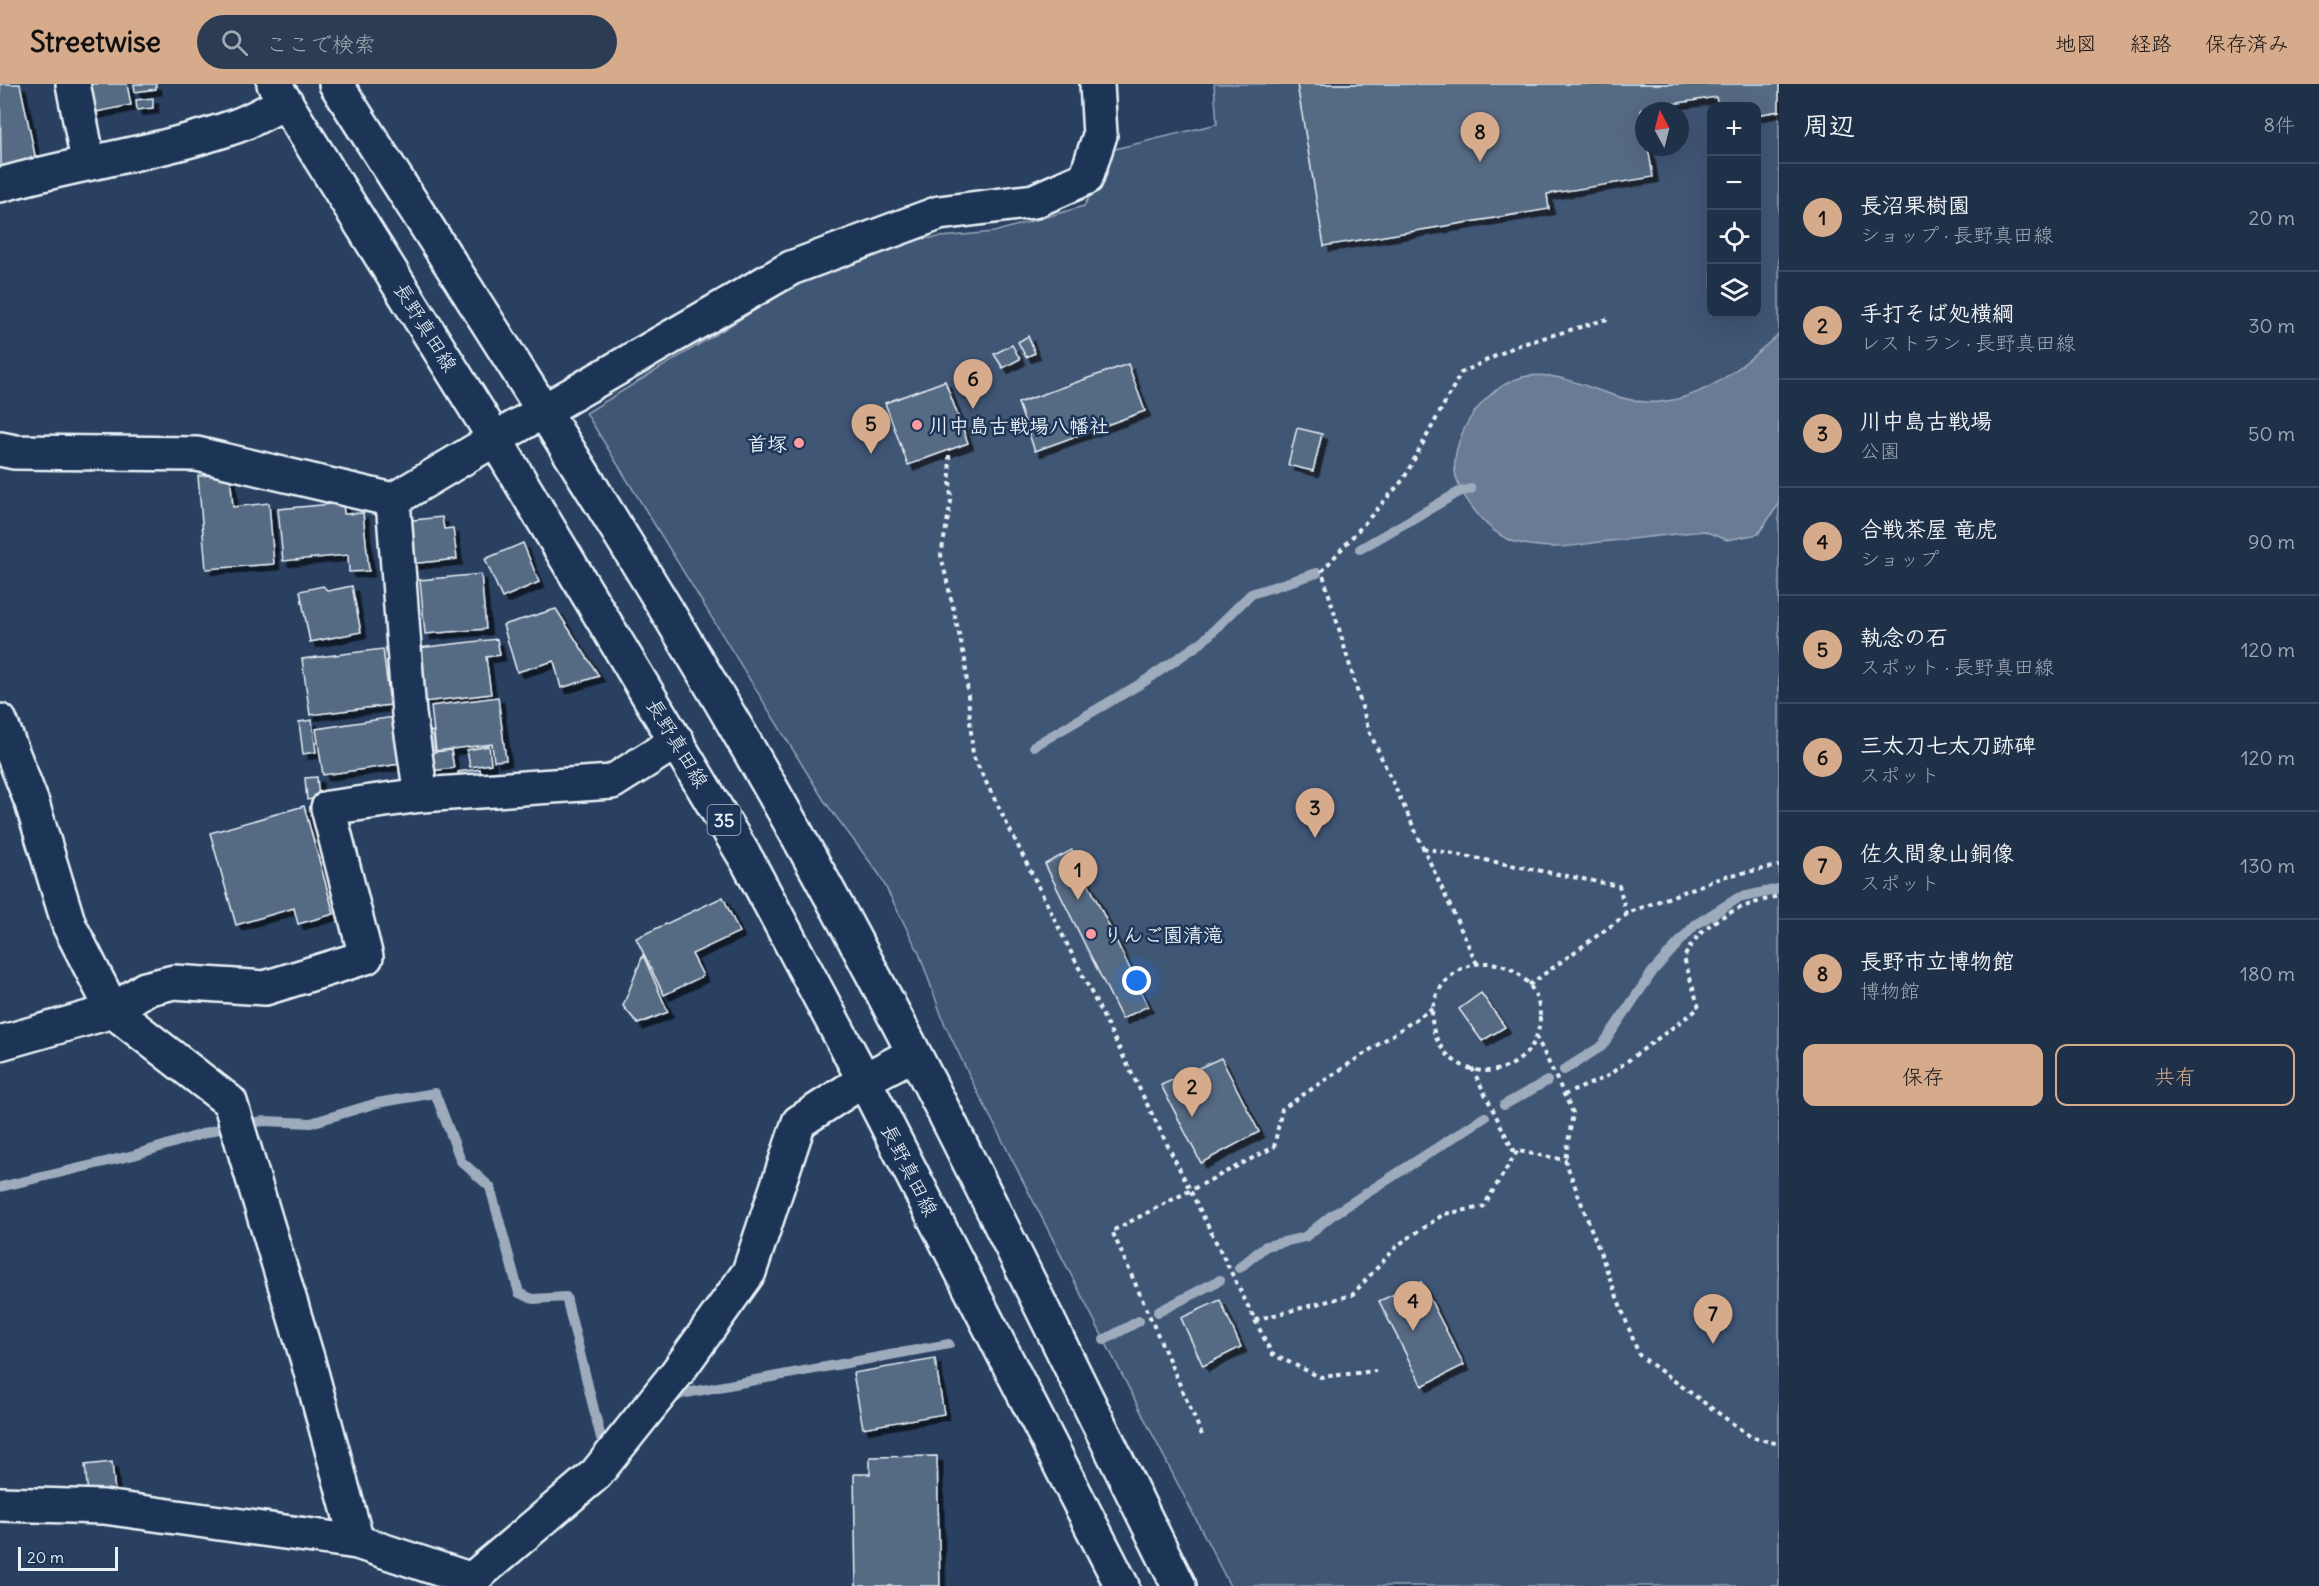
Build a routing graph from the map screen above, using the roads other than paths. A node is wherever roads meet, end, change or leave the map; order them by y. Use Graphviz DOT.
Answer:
graph roads {
  1 [pos="73,84"];
  2 [pos="336,84"];
  3 [pos="1097,84"];
  4 [pos="280,93"];
  5 [pos="88,161"];
  6 [pos="0,185"];
  7 [pos="544,410"];
  8 [pos="495,439"];
  9 [pos="0,449"];
  10 [pos="393,500"];
  11 [pos="0,721"];
  12 [pos="677,741"];
  13 [pos="421,795"];
  14 [pos="113,1011"];
  15 [pos="0,1043"];
  16 [pos="913,1054"];
  17 [pos="864,1080"];
  18 [pos="0,1504"];
  19 [pos="357,1542"];
  20 [pos="467,1583"];
  21 [pos="1122,1586"];
  22 [pos="1179,1586"];
  1 -- 5 [label="street"];
  2 -- 7 [label="street"];
  3 -- 7 [label="street"];
  4 -- 5 [label="street"];
  4 -- 8 [label="street, 長野真田線 / 35"];
  5 -- 6 [label="street"];
  7 -- 8 [label="street"];
  7 -- 16 [label="street"];
  8 -- 10 [label="street"];
  8 -- 12 [label="street, 長野真田線 / 35"];
  9 -- 10 [label="street"];
  10 -- 13 [label="street"];
  11 -- 14 [label="street"];
  12 -- 13 [label="street"];
  12 -- 17 [label="street, 長野真田線 / 35"];
  13 -- 14 [label="street"];
  14 -- 15 [label="street"];
  14 -- 19 [label="street"];
  16 -- 17 [label="street"];
  16 -- 22 [label="street"];
  17 -- 20 [label="street"];
  17 -- 21 [label="street, 長野真田線 / 35"];
  18 -- 19 [label="street"];
  19 -- 20 [label="street"];
}
